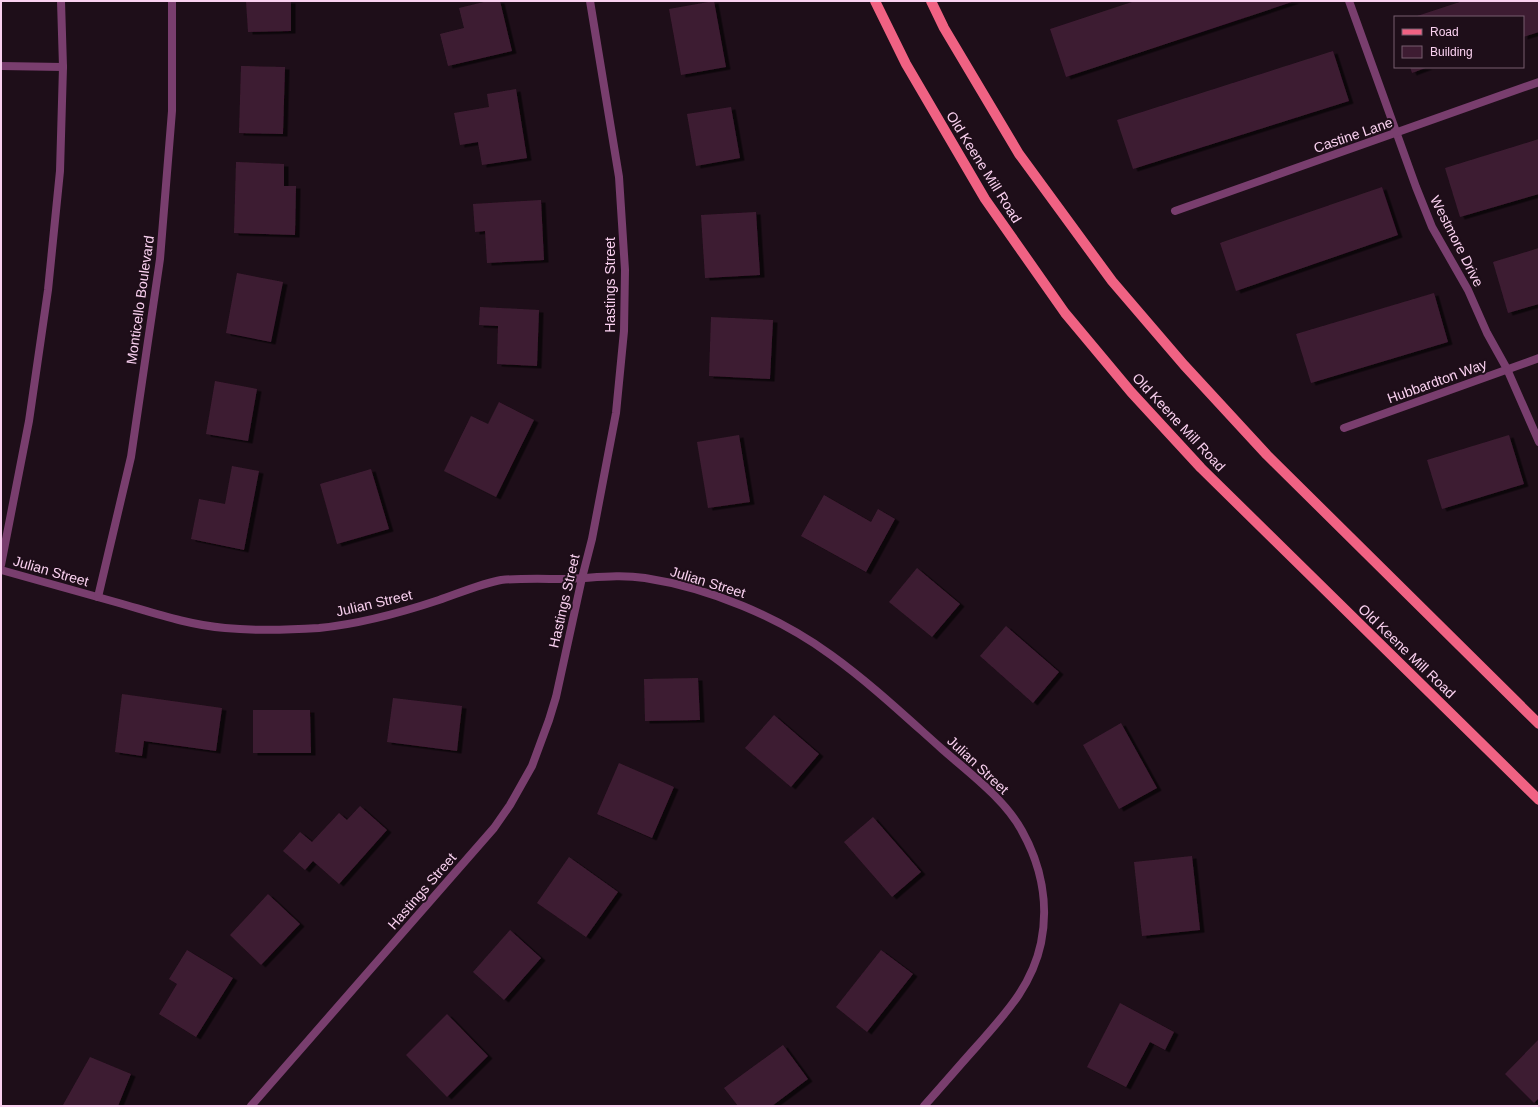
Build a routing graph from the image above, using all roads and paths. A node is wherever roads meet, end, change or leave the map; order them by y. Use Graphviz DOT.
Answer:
graph roads {
  1 [pos="62,1"];
  2 [pos="172,1"];
  3 [pos="590,1"];
  4 [pos="875,1"];
  5 [pos="931,1"];
  6 [pos="1349,1"];
  7 [pos="1,66"];
  8 [pos="63,68"];
  9 [pos="1539,82"];
  10 [pos="1396,133"];
  11 [pos="1175,211"];
  12 [pos="1539,358"];
  13 [pos="1507,369"];
  14 [pos="1344,428"];
  15 [pos="1539,442"];
  16 [pos="1,565"];
  17 [pos="1,570"];
  18 [pos="582,578"];
  19 [pos="98,597"];
  20 [pos="1539,724"];
  21 [pos="1539,800"];
  22 [pos="251,1106"];
  23 [pos="924,1106"];
  1 -- 8 [label="street"];
  2 -- 19 [label="street, Monticello Boulevard"];
  3 -- 18 [label="street, Hastings Street"];
  4 -- 21 [label="main road, Old Keene Mill Road"];
  5 -- 20 [label="main road"];
  6 -- 10 [label="street, Westmore Drive"];
  7 -- 8 [label="street"];
  8 -- 16 [label="street"];
  9 -- 10 [label="street, Castine Lane"];
  10 -- 11 [label="street, Castine Lane"];
  10 -- 13 [label="street, Westmore Drive"];
  12 -- 13 [label="street, Hubbardton Way"];
  13 -- 14 [label="street, Hubbardton Way"];
  13 -- 15 [label="street, Westmore Drive"];
  17 -- 19 [label="street, Julian Street"];
  18 -- 19 [label="street, Julian Street"];
  18 -- 22 [label="street, Hastings Street"];
  18 -- 23 [label="street, Julian Street"];
}
